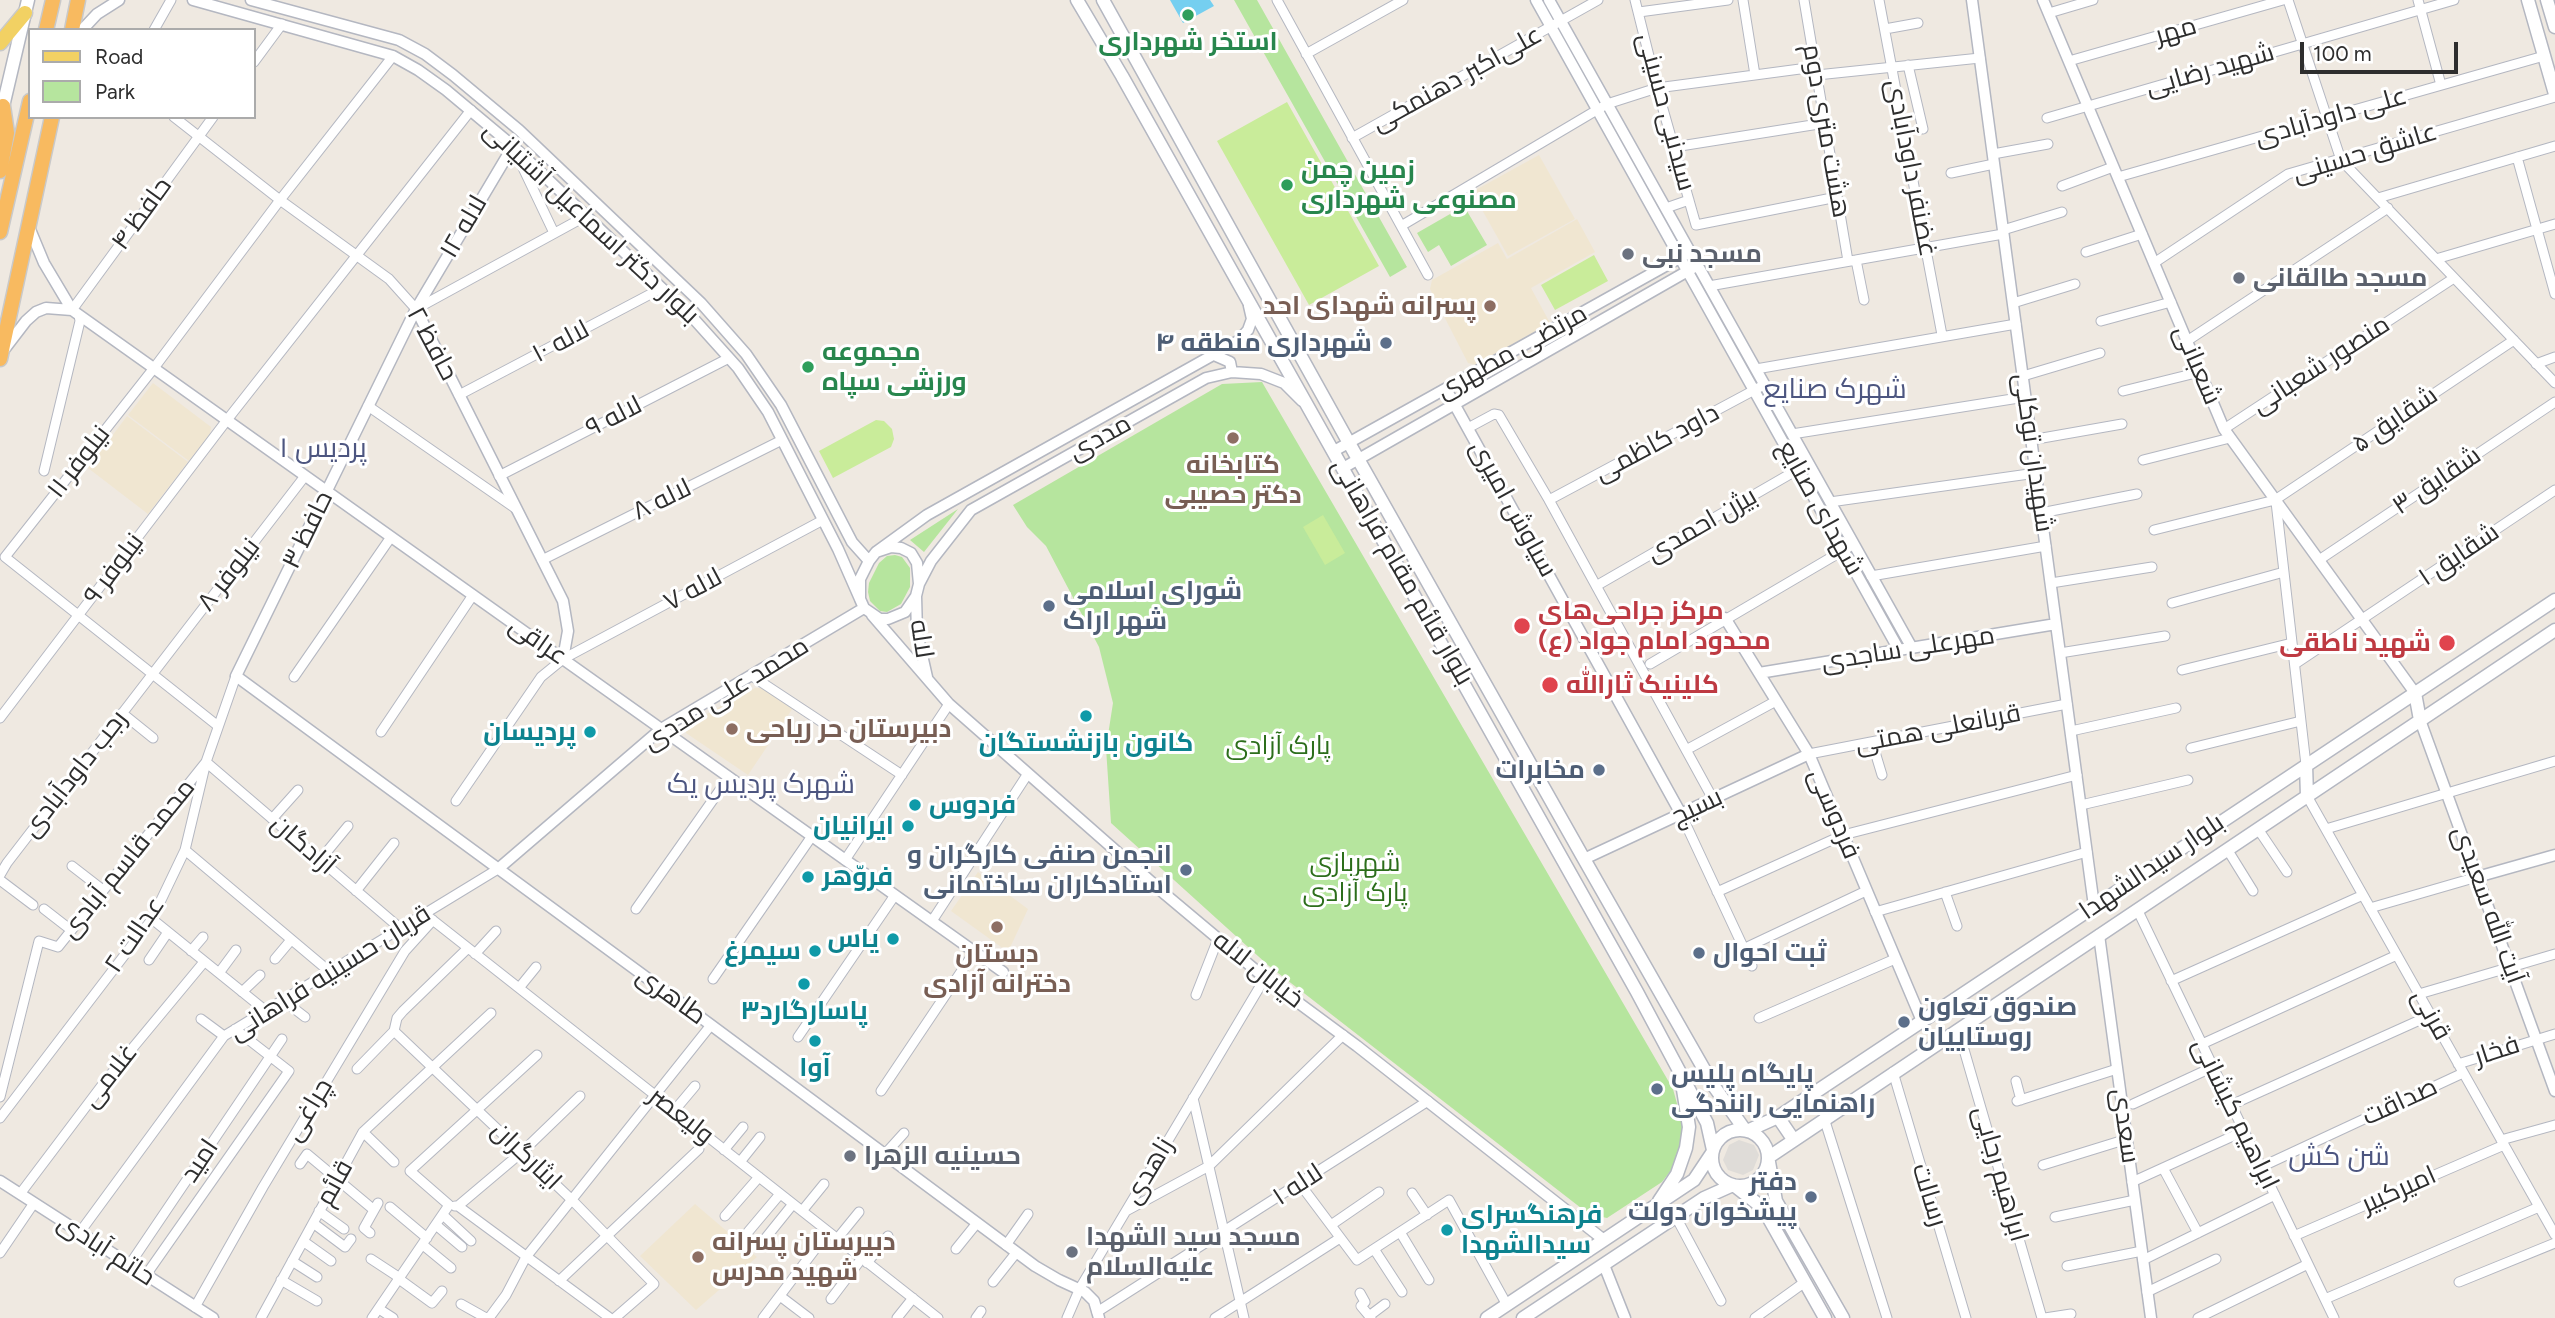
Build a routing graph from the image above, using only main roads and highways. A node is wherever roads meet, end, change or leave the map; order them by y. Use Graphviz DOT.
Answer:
graph roads {
  1 [pos="52,0"];
  2 [pos="79,0"];
  3 [pos="1077,0"];
  4 [pos="1103,0"];
  5 [pos="2528,0"];
  6 [pos="2547,0"];
  7 [pos="26,6"];
  8 [pos="2555,27"];
  9 [pos="46,28"];
  10 [pos="72,28"];
  11 [pos="0,43"];
  12 [pos="2555,95"];
  13 [pos="28,109"];
  14 [pos="1,112"];
  15 [pos="52,119"];
  16 [pos="0,171"];
  17 [pos="1,220"];
  18 [pos="0,356"];
  19 [pos="2555,600"];
  20 [pos="2555,630"];
  21 [pos="2415,693"];
  22 [pos="2420,720"];
  23 [pos="2306,765"];
  24 [pos="2307,796"];
  25 [pos="1678,1066"];
  26 [pos="1778,1117"];
  27 [pos="1746,1130"];
  28 [pos="1793,1139"];
  29 [pos="1713,1152"];
  30 [pos="1769,1158"];
  31 [pos="1694,1180"];
  32 [pos="1734,1186"];
  33 [pos="1704,1198"];
  34 [pos="1656,1206"];
  35 [pos="1487,1318"];
  36 [pos="1523,1318"];
  37 [pos="1825,1318"];
  38 [pos="1843,1318"];
  1 -- 9 [label="highway"];
  2 -- 10 [label="highway"];
  3 -- 25 [label="main road, بلوار قائم مقام فراهانی"];
  4 -- 27 [label="main road, بلوار قائم مقام فراهانی"];
  5 -- 12 [label="main road"];
  6 -- 8 [label="main road"];
  7 -- 11 [label="main road"];
  7 -- 14 [label="main road"];
  13 -- 17 [label="highway"];
  14 -- 16 [label="highway"];
  15 -- 18 [label="highway"];
  19 -- 21 [label="main road, بلوار سیدالشهدا"];
  20 -- 22 [label="main road, بلوار سیدالشهدا"];
  21 -- 22 [label="main road"];
  21 -- 23 [label="main road, بلوار سیدالشهدا"];
  22 -- 24 [label="main road, بلوار سیدالشهدا"];
  23 -- 24 [label="main road"];
  23 -- 26 [label="main road, بلوار سیدالشهدا"];
  24 -- 28 [label="main road, بلوار سیدالشهدا"];
  25 -- 29 [label="main road, بلوار قائم مقام فراهانی"];
  25 -- 34 [label="main road"];
  26 -- 27 [label="main road, بلوار سیدالشهدا"];
  26 -- 28 [label="main road"];
  27 -- 29 [label="main road"];
  27 -- 30 [label="main road"];
  28 -- 30 [label="main road, بلوار سیدالشهدا"];
  29 -- 31 [label="main road"];
  29 -- 32 [label="main road"];
  30 -- 32 [label="main road"];
  30 -- 38 [label="main road"];
  31 -- 33 [label="main road"];
  31 -- 34 [label="main road"];
  32 -- 33 [label="main road"];
  32 -- 37 [label="main road"];
  33 -- 36 [label="main road"];
  34 -- 35 [label="main road"];
}
